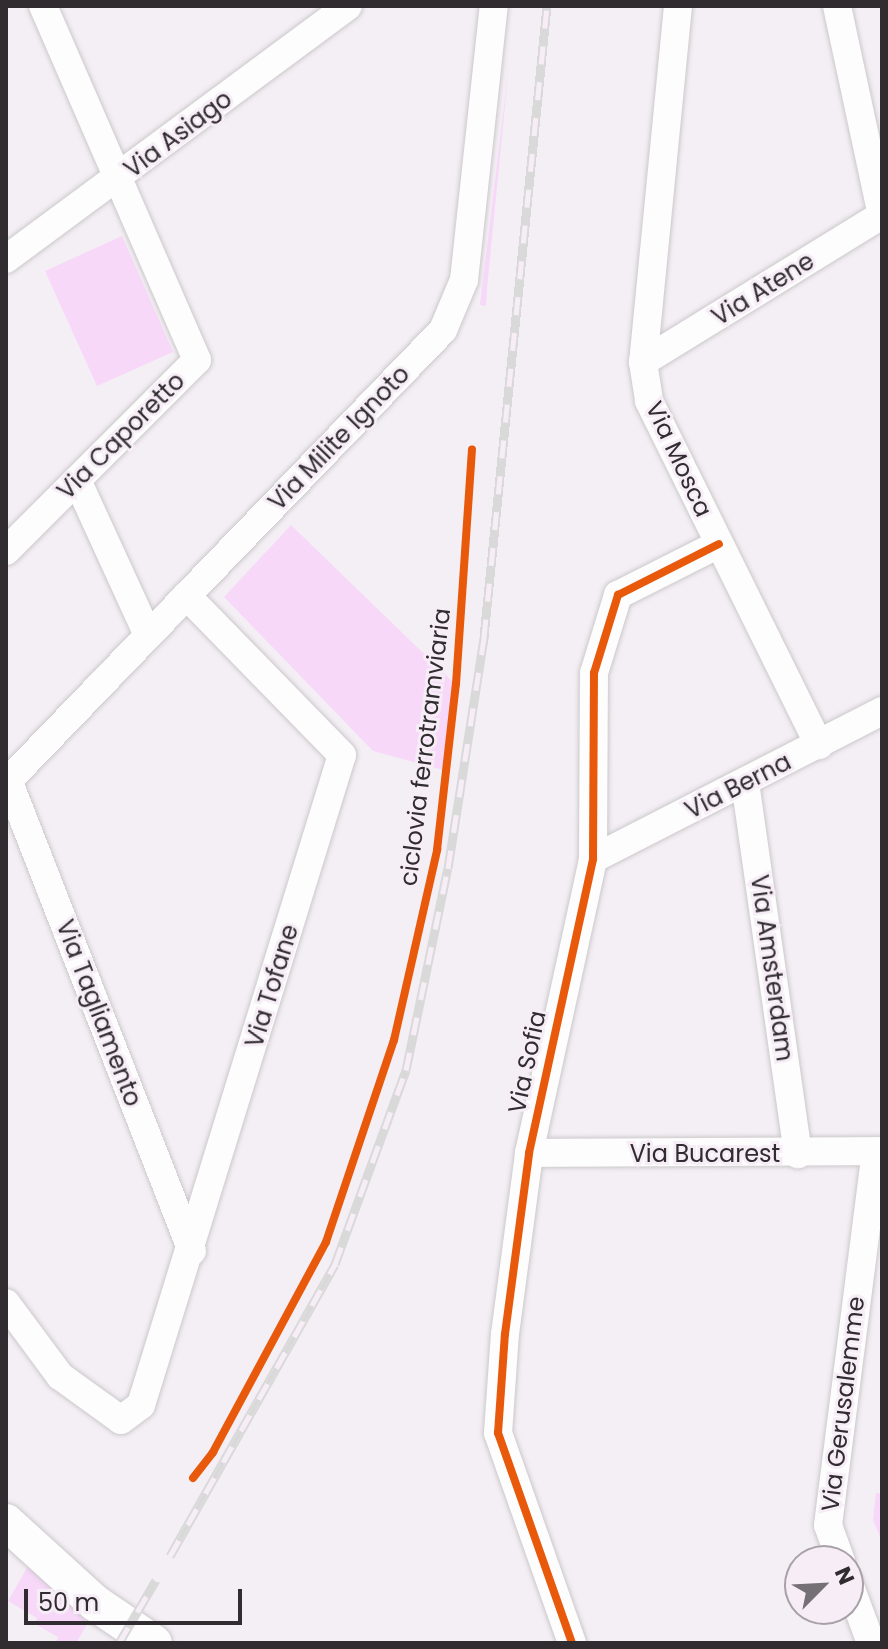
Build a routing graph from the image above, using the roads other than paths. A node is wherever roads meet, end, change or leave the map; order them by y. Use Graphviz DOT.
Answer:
graph roads {
  1 [pos="43,6"];
  2 [pos="348,6"];
  3 [pos="494,6"];
  4 [pos="678,6"];
  5 [pos="837,6"];
  6 [pos="118,179"];
  7 [pos="882,215"];
  8 [pos="6,259"];
  9 [pos="643,362"];
  10 [pos="77,480"];
  11 [pos="719,544"];
  12 [pos="6,551"];
  13 [pos="186,595"];
  14 [pos="148,635"];
  15 [pos="882,711"];
  16 [pos="819,745"];
  17 [pos="7,780"];
  18 [pos="745,782"];
  19 [pos="593,859"];
  20 [pos="879,1151"];
  21 [pos="529,1153"];
  22 [pos="798,1154"];
  23 [pos="192,1251"];
  24 [pos="6,1303"];
  25 [pos="6,1522"];
  26 [pos="835,1545"];
  27 [pos="864,1624"];
  28 [pos="154,1643"];
  29 [pos="572,1643"];
  30 [pos="871,1643"];
  1 -- 6 [label="street"];
  2 -- 6 [label="street, Via Asiago"];
  3 -- 13 [label="street, Via Milite Ignoto"];
  4 -- 9 [label="street, Via Mosca"];
  5 -- 7 [label="street"];
  6 -- 8 [label="street, Via Asiago"];
  6 -- 10 [label="street, Via Caporetto"];
  7 -- 9 [label="street, Via Atene"];
  9 -- 11 [label="street, Via Mosca"];
  10 -- 12 [label="street, Via Caporetto"];
  10 -- 14 [label="street"];
  11 -- 16 [label="street, Via Mosca"];
  11 -- 19 [label="street, Via Sofia"];
  13 -- 14 [label="street, Via Milite Ignoto"];
  13 -- 23 [label="street, Via Tofane"];
  14 -- 17 [label="street, Via Milite Ignoto"];
  15 -- 16 [label="street, Via Berna"];
  16 -- 18 [label="street, Via Berna"];
  17 -- 23 [label="street, Via Tagliamento"];
  18 -- 19 [label="street, Via Berna"];
  18 -- 22 [label="street, Via Amsterdam"];
  19 -- 21 [label="street, Via Sofia"];
  20 -- 22 [label="street, Via Bucarest"];
  20 -- 26 [label="street, Via Gerusalemme"];
  21 -- 22 [label="street, Via Bucarest"];
  21 -- 29 [label="street, Via Sofia"];
  23 -- 24 [label="street, Via Tofane"];
  25 -- 28 [label="main road"];
  27 -- 30 [label="street"];
}
